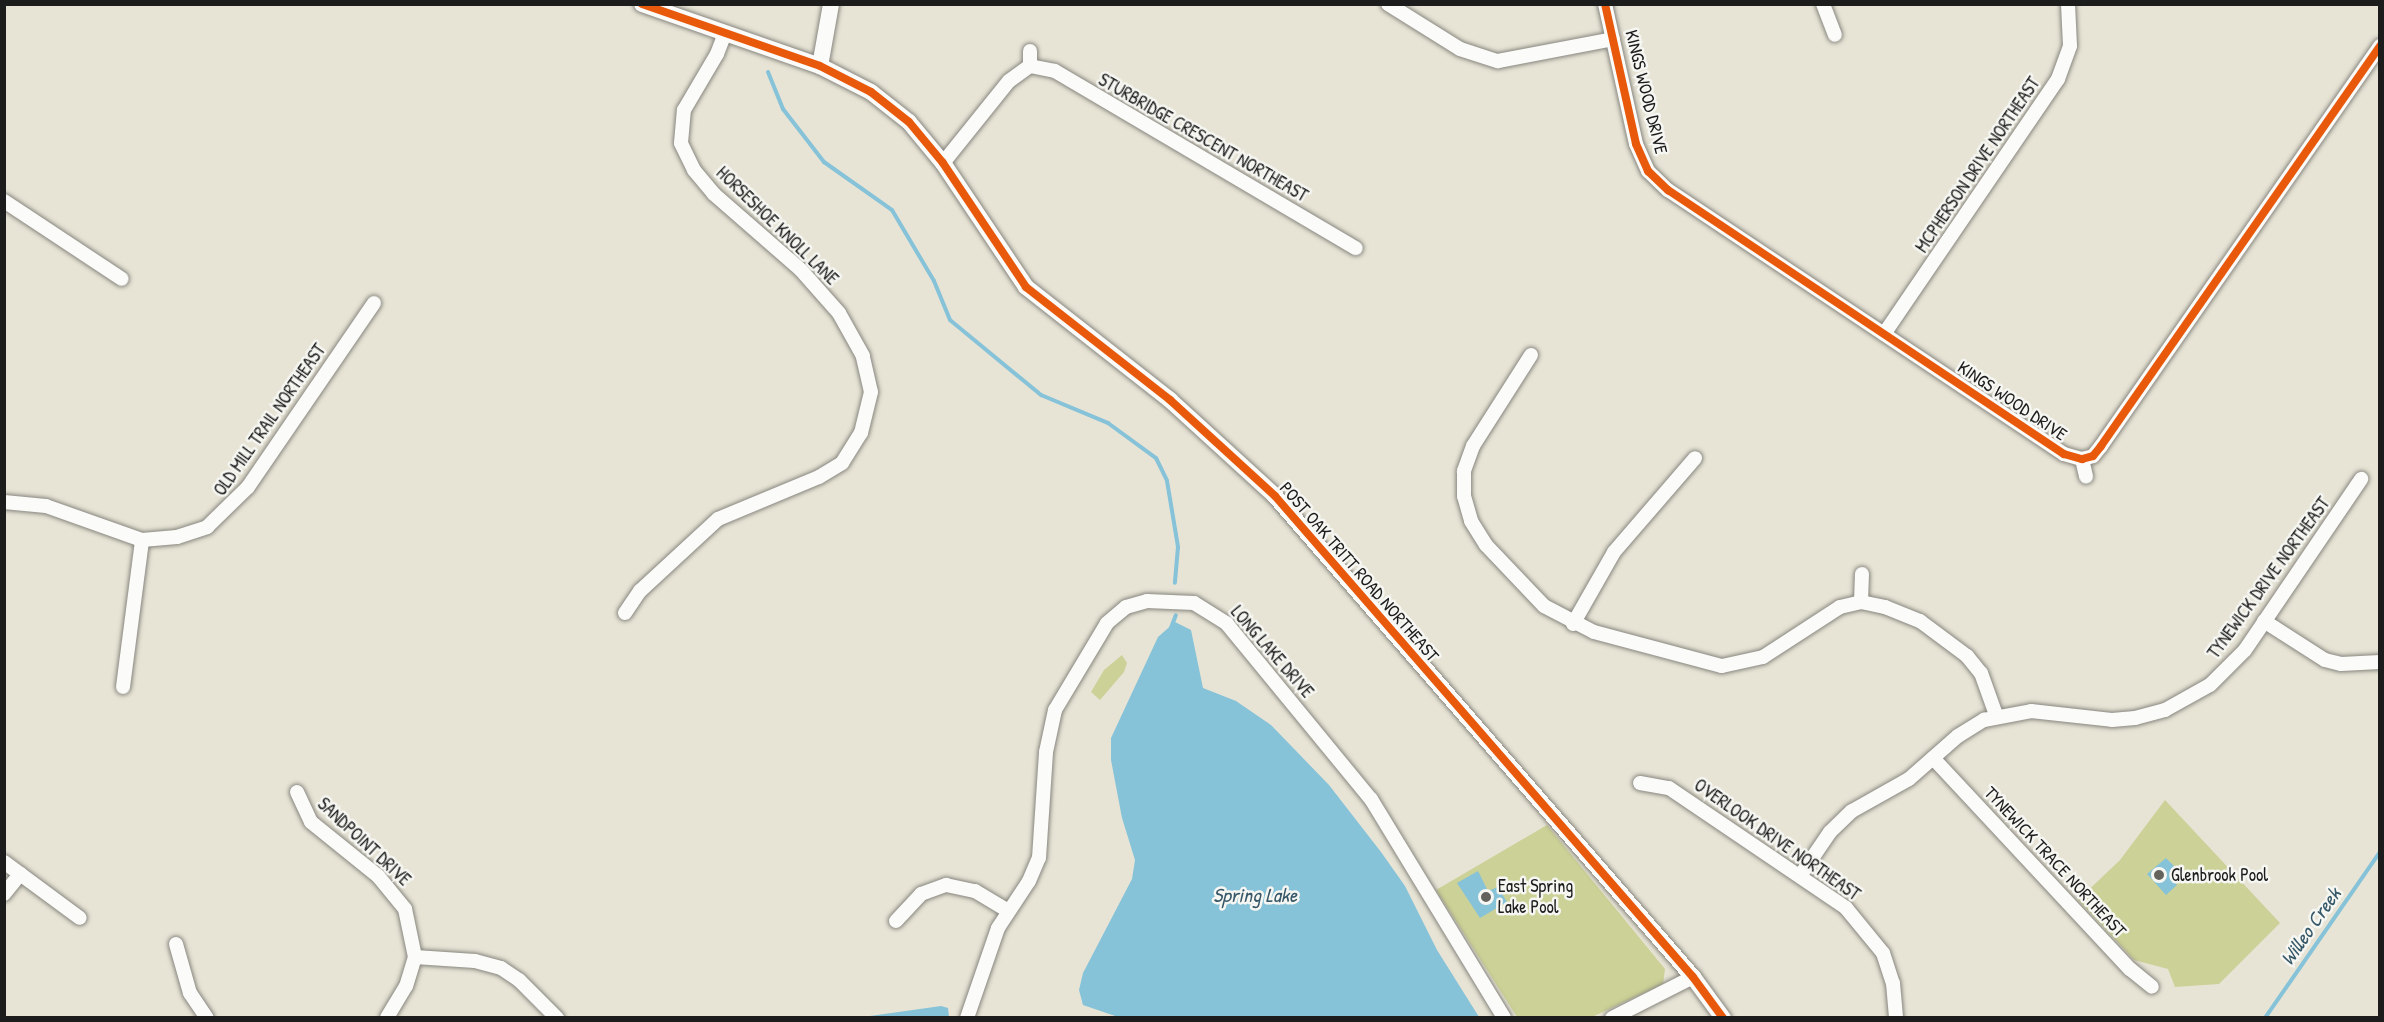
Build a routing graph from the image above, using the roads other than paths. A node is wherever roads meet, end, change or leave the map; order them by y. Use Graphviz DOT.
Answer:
graph roads {
  1 [pos="642,4"];
  2 [pos="831,4"];
  3 [pos="1388,4"];
  4 [pos="1605,4"];
  5 [pos="1823,4"];
  6 [pos="2068,4"];
  7 [pos="725,33"];
  8 [pos="1835,35"];
  9 [pos="1613,39"];
  10 [pos="2379,46"];
  11 [pos="1029,51"];
  12 [pos="820,66"];
  13 [pos="1030,66"];
  14 [pos="943,163"];
  15 [pos="4,201"];
  16 [pos="1356,248"];
  17 [pos="122,279"];
  18 [pos="374,303"];
  19 [pos="1884,334"];
  20 [pos="1532,356"];
  21 [pos="1695,458"];
  22 [pos="2082,459"];
  23 [pos="2086,477"];
  24 [pos="2361,479"];
  25 [pos="4,502"];
  26 [pos="142,540"];
  27 [pos="1862,574"];
  28 [pos="1861,602"];
  29 [pos="625,613"];
  30 [pos="2264,621"];
  31 [pos="1573,624"];
  32 [pos="2379,662"];
  33 [pos="123,687"];
  34 [pos="1996,716"];
  35 [pos="1933,758"];
  36 [pos="1640,783"];
  37 [pos="297,792"];
  38 [pos="4,862"];
  39 [pos="20,874"];
  40 [pos="1800,876"];
  41 [pos="4,894"];
  42 [pos="1008,911"];
  43 [pos="80,918"];
  44 [pos="896,921"];
  45 [pos="176,944"];
  46 [pos="415,957"];
  47 [pos="1693,977"];
  48 [pos="2152,987"];
  49 [pos="199,1015"];
  50 [pos="387,1017"];
  51 [pos="557,1017"];
  52 [pos="967,1017"];
  53 [pos="1504,1017"];
  54 [pos="1612,1017"];
  55 [pos="1723,1017"];
  56 [pos="1896,1017"];
  1 -- 7 [label="street, POST OAK TRITT ROAD NORTHEAST"];
  2 -- 12 [label="street"];
  3 -- 9 [label="street"];
  4 -- 9 [label="street, KINGS WOOD DRIVE"];
  5 -- 8 [label="street"];
  6 -- 19 [label="street, MCPHERSON DRIVE NORTHEAST"];
  7 -- 12 [label="street, POST OAK TRITT ROAD NORTHEAST"];
  7 -- 29 [label="street, HORSESHOE KNOLL LANE"];
  9 -- 19 [label="street, KINGS WOOD DRIVE"];
  10 -- 22 [label="street"];
  11 -- 13 [label="street"];
  12 -- 14 [label="street, POST OAK TRITT ROAD NORTHEAST"];
  13 -- 14 [label="street"];
  13 -- 16 [label="street, STURBRIDGE CRESCENT NORTHEAST"];
  14 -- 47 [label="street, POST OAK TRITT ROAD NORTHEAST"];
  15 -- 17 [label="street"];
  18 -- 26 [label="street, OLD MILL TRAIL NORTHEAST"];
  19 -- 22 [label="street, KINGS WOOD DRIVE"];
  20 -- 31 [label="street"];
  21 -- 31 [label="street"];
  22 -- 23 [label="street"];
  24 -- 30 [label="street, TYNEWICK DRIVE NORTHEAST"];
  25 -- 26 [label="street, OLD MILL TRAIL NORTHEAST"];
  26 -- 33 [label="street"];
  27 -- 28 [label="street"];
  28 -- 31 [label="street"];
  28 -- 34 [label="street"];
  30 -- 32 [label="street"];
  30 -- 34 [label="street, TYNEWICK DRIVE NORTHEAST"];
  34 -- 35 [label="street, TYNEWICK DRIVE NORTHEAST"];
  35 -- 40 [label="street, TYNEWICK DRIVE NORTHEAST"];
  35 -- 48 [label="street, TYNEWICK TRACE NORTHEAST"];
  36 -- 40 [label="street, OVERLOOK DRIVE NORTHEAST"];
  37 -- 46 [label="street, SANDPOINT DRIVE"];
  38 -- 39 [label="street"];
  39 -- 41 [label="street"];
  39 -- 43 [label="street"];
  40 -- 56 [label="street, OVERLOOK DRIVE NORTHEAST"];
  42 -- 44 [label="street"];
  42 -- 52 [label="street, LONG LAKE DRIVE"];
  42 -- 53 [label="street, LONG LAKE DRIVE"];
  45 -- 49 [label="street"];
  46 -- 50 [label="street, SANDPOINT DRIVE"];
  46 -- 51 [label="street"];
  47 -- 54 [label="street"];
  47 -- 55 [label="street, POST OAK TRITT ROAD NORTHEAST"];
}
